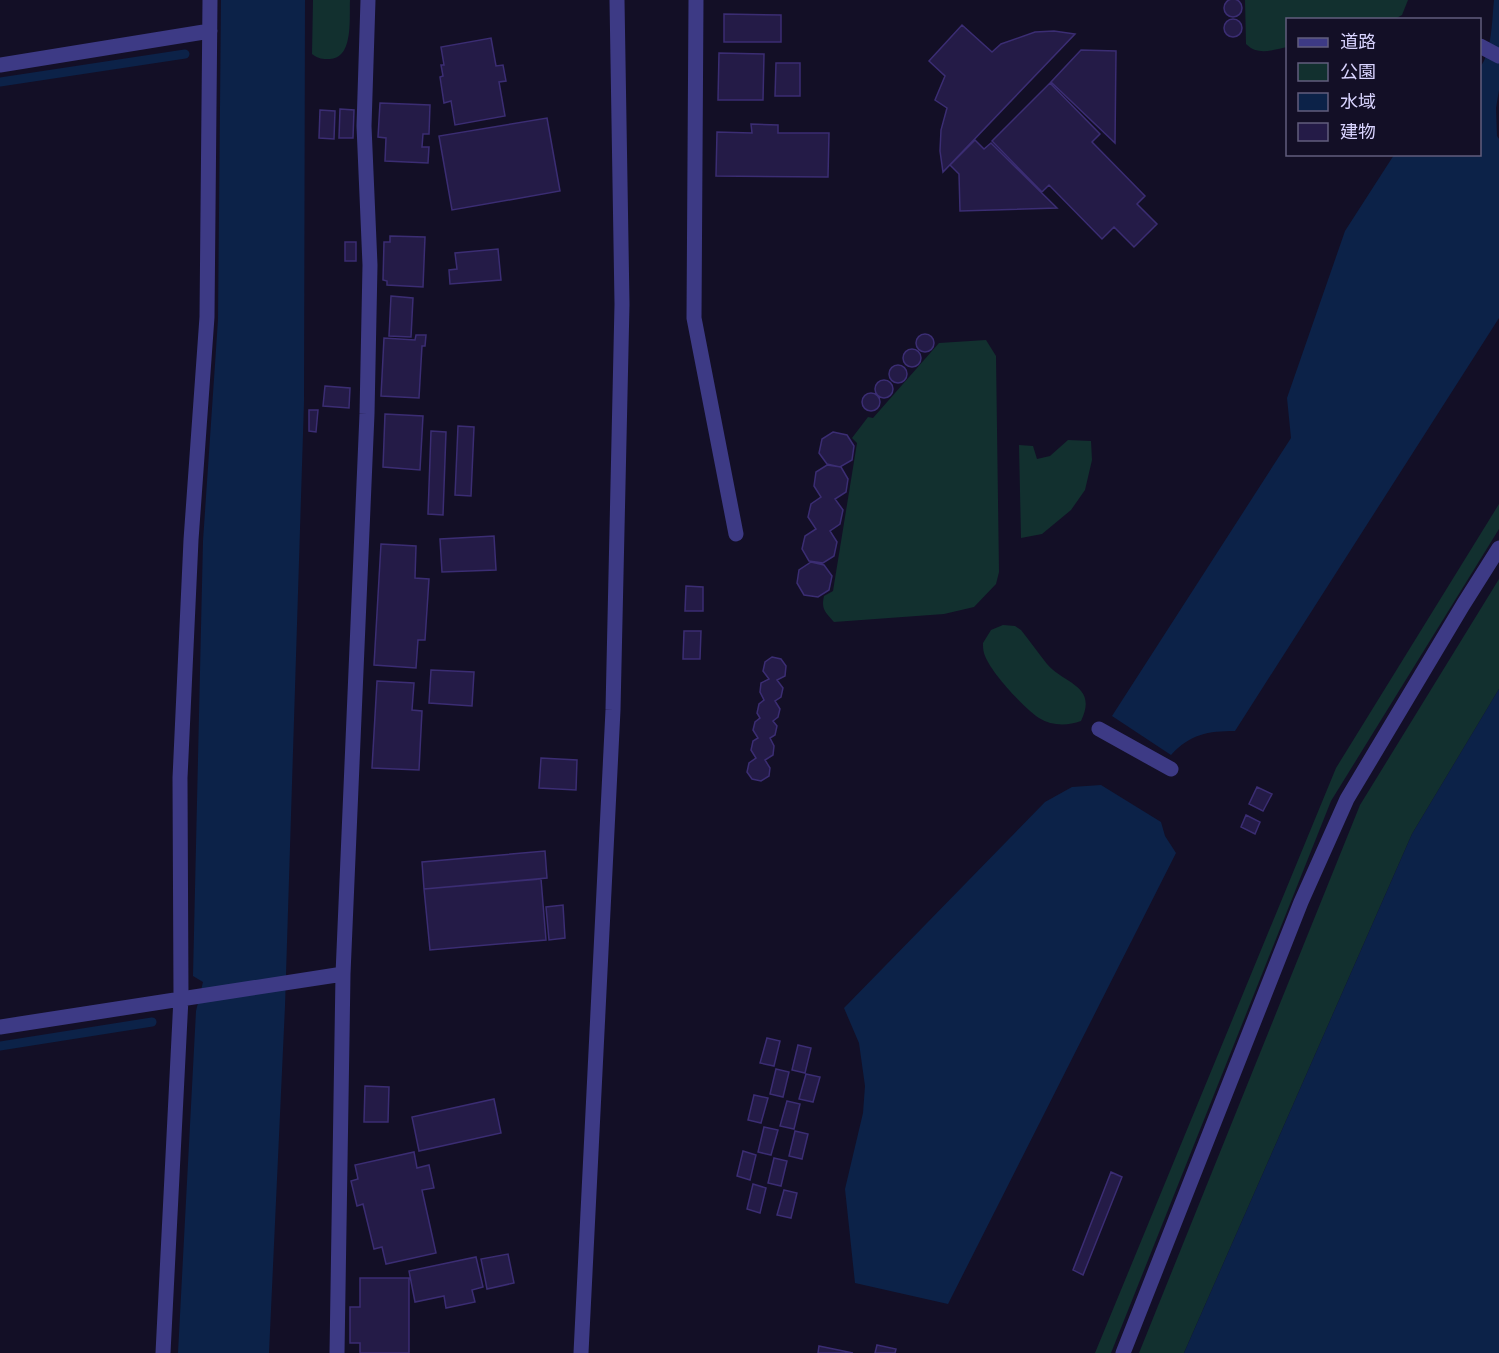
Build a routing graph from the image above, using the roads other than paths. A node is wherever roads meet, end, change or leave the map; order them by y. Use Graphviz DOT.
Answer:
graph roads {
  1 [pos="210,0"];
  2 [pos="368,0"];
  3 [pos="617,0"];
  4 [pos="696,0"];
  5 [pos="210,31"];
  6 [pos="1481,47"];
  7 [pos="1499,56"];
  8 [pos="0,64"];
  9 [pos="736,534"];
  10 [pos="1499,548"];
  11 [pos="1099,729"];
  12 [pos="1172,769"];
  13 [pos="343,974"];
  14 [pos="189,997"];
  15 [pos="0,1027"];
  16 [pos="163,1353"];
  17 [pos="337,1353"];
  18 [pos="581,1353"];
  19 [pos="1123,1353"];
  1 -- 5 [label="street"];
  2 -- 13 [label="street"];
  3 -- 18 [label="street"];
  4 -- 9 [label="street"];
  5 -- 8 [label="street"];
  5 -- 14 [label="street"];
  6 -- 7 [label="street"];
  10 -- 19 [label="street"];
  11 -- 12 [label="street"];
  13 -- 14 [label="street"];
  13 -- 17 [label="street"];
  14 -- 15 [label="street"];
  14 -- 16 [label="street"];
}
